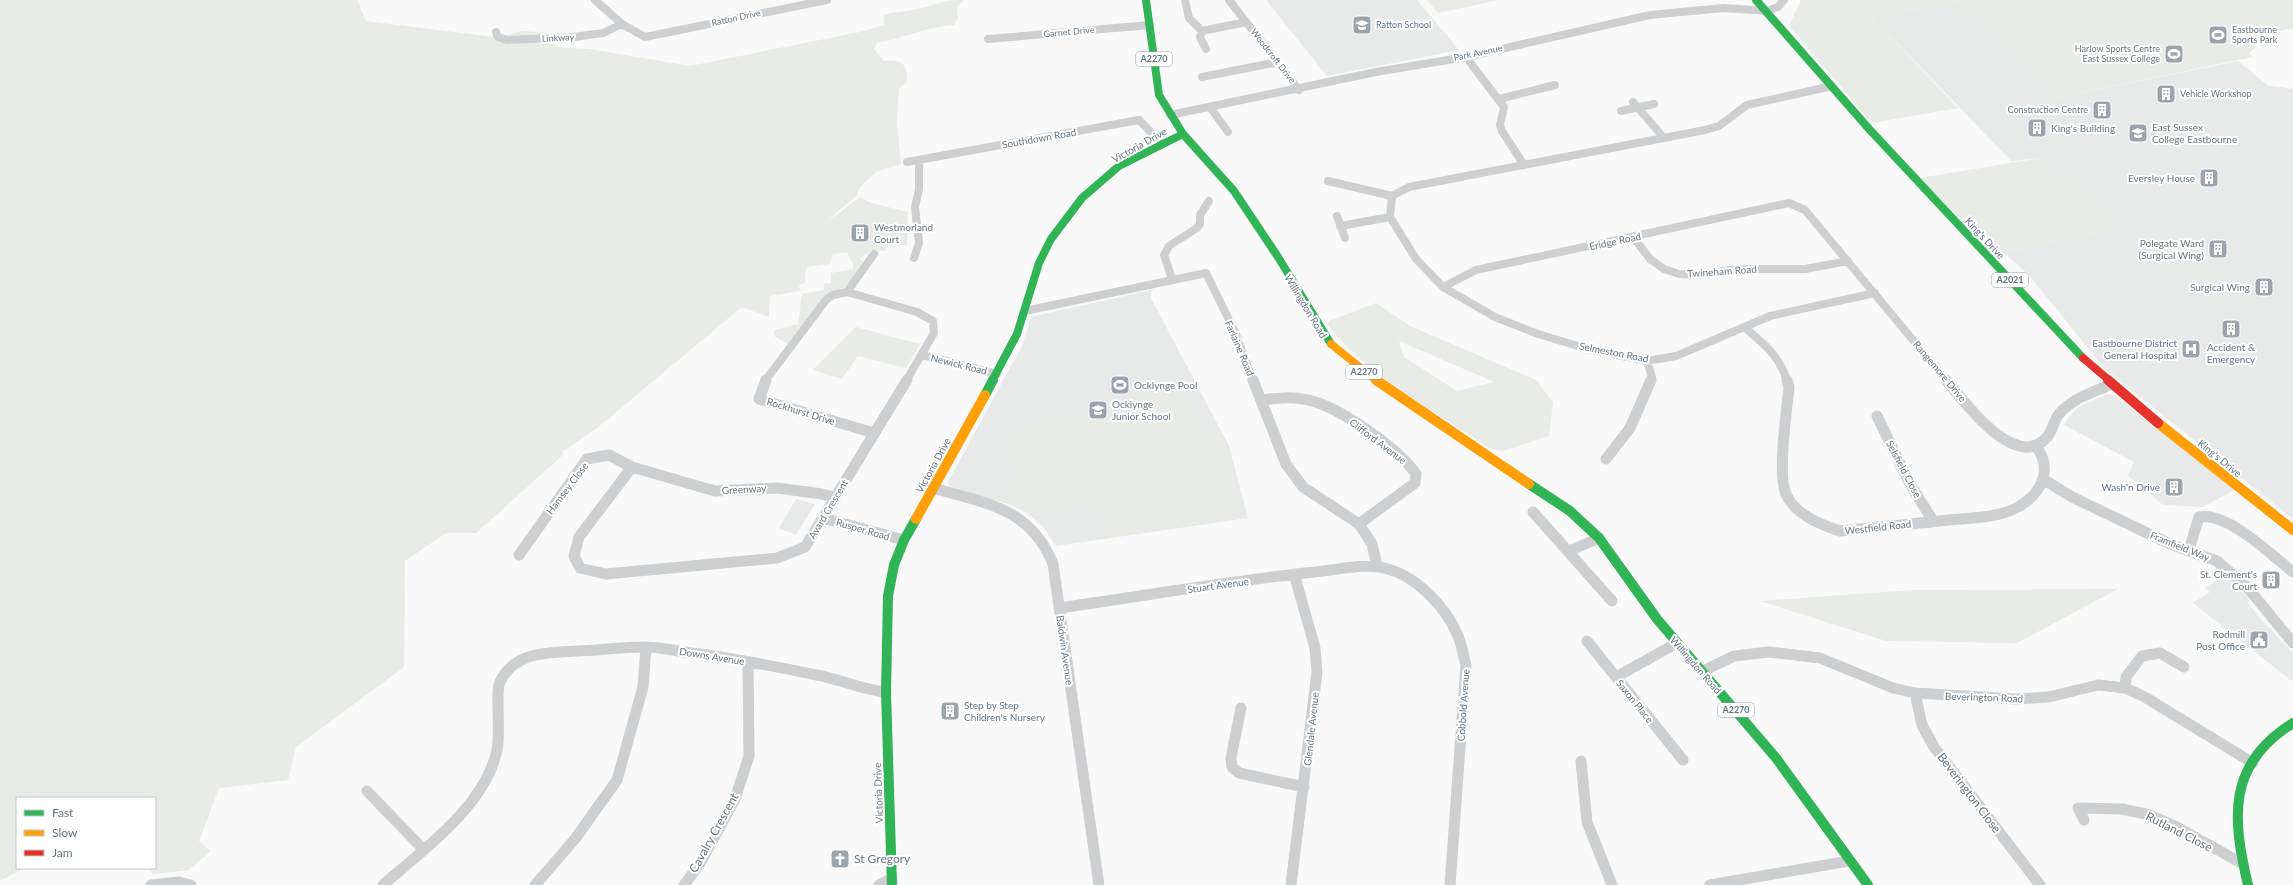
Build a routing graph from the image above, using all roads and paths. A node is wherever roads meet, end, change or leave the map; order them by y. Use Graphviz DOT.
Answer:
graph roads {
  1 [pos="595,0"];
  2 [pos="827,0"];
  3 [pos="1146,0"];
  4 [pos="1185,0"];
  5 [pos="1230,0"];
  6 [pos="1756,0"];
  7 [pos="1784,0"];
  8 [pos="1767,11"];
  9 [pos="1246,22"];
  10 [pos="622,24"];
  11 [pos="1150,25"];
  12 [pos="1202,31"];
  13 [pos="496,32"];
  14 [pos="988,39"];
  15 [pos="1206,49"];
  16 [pos="1466,57"];
  17 [pos="1278,62"];
  18 [pos="1202,77"];
  19 [pos="1555,85"];
  20 [pos="1832,86"];
  21 [pos="1299,90"];
  22 [pos="1499,99"];
  23 [pos="1654,104"];
  24 [pos="1635,105"];
  25 [pos="1210,107"];
  26 [pos="1621,111"];
  27 [pos="1170,115"];
  28 [pos="1228,132"];
  29 [pos="1183,134"];
  30 [pos="1664,138"];
  31 [pos="1162,143"];
  32 [pos="919,160"];
  33 [pos="906,162"];
  34 [pos="1524,165"];
  35 [pos="1328,182"];
  36 [pos="1392,196"];
  37 [pos="1209,201"];
  38 [pos="1789,203"];
  39 [pos="1337,216"];
  40 [pos="1390,217"];
  41 [pos="1340,226"];
  42 [pos="1633,237"];
  43 [pos="1345,238"];
  44 [pos="874,254"];
  45 [pos="914,258"];
  46 [pos="1848,261"];
  47 [pos="1172,279"];
  48 [pos="1443,287"];
  49 [pos="847,292"];
  50 [pos="1875,293"];
  51 [pos="833,295"];
  52 [pos="1025,311"];
  53 [pos="1744,327"];
  54 [pos="922,355"];
  55 [pos="1647,361"];
  56 [pos="996,374"];
  57 [pos="2112,384"];
  58 [pos="1262,400"];
  59 [pos="1877,416"];
  60 [pos="874,433"];
  61 [pos="2035,445"];
  62 [pos="1606,459"];
  63 [pos="632,467"];
  64 [pos="2043,479"];
  65 [pos="933,488"];
  66 [pos="835,498"];
  67 [pos="1533,512"];
  68 [pos="823,518"];
  69 [pos="1933,521"];
  70 [pos="1359,524"];
  71 [pos="2293,530"];
  72 [pos="1599,538"];
  73 [pos="904,540"];
  74 [pos="2189,550"];
  75 [pos="1569,551"];
  76 [pos="519,555"];
  77 [pos="1377,566"];
  78 [pos="2293,572"];
  79 [pos="1294,574"];
  80 [pos="1612,601"];
  81 [pos="1059,608"];
  82 [pos="1587,641"];
  83 [pos="1677,643"];
  84 [pos="2293,643"];
  85 [pos="646,647"];
  86 [pos="748,662"];
  87 [pos="2184,667"];
  88 [pos="1703,671"];
  89 [pos="1616,676"];
  90 [pos="2125,688"];
  91 [pos="886,692"];
  92 [pos="1915,693"];
  93 [pos="1241,708"];
  94 [pos="2293,723"];
  95 [pos="1683,760"];
  96 [pos="1581,761"];
  97 [pos="2253,763"];
  98 [pos="1304,787"];
  99 [pos="367,791"];
  100 [pos="2084,820"];
  101 [pos="423,849"];
  102 [pos="1848,861"];
  103 [pos="2243,864"];
  104 [pos="892,882"];
  105 [pos="151,885"];
  106 [pos="191,885"];
  107 [pos="384,885"];
  108 [pos="535,885"];
  109 [pos="684,885"];
  110 [pos="879,885"];
  111 [pos="1098,885"];
  112 [pos="1290,885"];
  113 [pos="1450,885"];
  114 [pos="1612,885"];
  115 [pos="1710,885"];
  116 [pos="1868,885"];
  117 [pos="2040,885"];
  118 [pos="2248,885"];
  1 -- 10 [label="street"];
  2 -- 10 [label="street, Ratton Drive"];
  3 -- 11 [label="main road, Willingdon Road / A2270"];
  4 -- 12 [label="street"];
  5 -- 9 [label="street, Woodcroft Drive"];
  6 -- 8 [label="main road, King's Drive / A2021"];
  7 -- 8 [label="street"];
  8 -- 16 [label="street, Park Avenue"];
  8 -- 20 [label="main road, King's Drive / A2021"];
  9 -- 12 [label="street, Woodcroft Drive"];
  9 -- 17 [label="street, Woodcroft Drive"];
  10 -- 13 [label="street, Linkway"];
  11 -- 14 [label="street, Garnet Drive"];
  11 -- 27 [label="main road, Willingdon Road / A2270"];
  12 -- 15 [label="street"];
  16 -- 21 [label="street, Park Avenue"];
  16 -- 22 [label="street"];
  17 -- 18 [label="street"];
  17 -- 21 [label="street, Woodcroft Drive"];
  19 -- 22 [label="street"];
  20 -- 30 [label="street"];
  20 -- 57 [label="main road, King's Drive / A2021"];
  21 -- 25 [label="street, Park Avenue"];
  22 -- 34 [label="street"];
  23 -- 24 [label="street"];
  24 -- 26 [label="street"];
  24 -- 30 [label="street"];
  25 -- 27 [label="street, Park Avenue"];
  25 -- 28 [label="street"];
  27 -- 29 [label="main road, Willingdon Road / A2270"];
  29 -- 31 [label="main road, Victoria Drive"];
  29 -- 72 [label="main road, Willingdon Road / A2270"];
  30 -- 34 [label="street"];
  31 -- 32 [label="street, Southdown Road"];
  31 -- 52 [label="main road, Victoria Drive"];
  32 -- 33 [label="street, Southdown Road"];
  32 -- 45 [label="street"];
  34 -- 36 [label="street"];
  35 -- 36 [label="street"];
  36 -- 40 [label="street"];
  37 -- 47 [label="street"];
  38 -- 42 [label="street, Eridge Road"];
  38 -- 46 [label="street, Rangemore Drive"];
  39 -- 41 [label="street"];
  40 -- 41 [label="street"];
  40 -- 48 [label="street, Selmeston Road"];
  41 -- 43 [label="street"];
  42 -- 46 [label="street, Twineham Road"];
  42 -- 48 [label="street, Eridge Road"];
  44 -- 49 [label="street"];
  46 -- 50 [label="street, Rangemore Drive"];
  47 -- 52 [label="street, Farlaine Road"];
  47 -- 58 [label="street, Farlaine Road"];
  48 -- 55 [label="street, Selmeston Road"];
  49 -- 51 [label="street, Avard Crescent"];
  49 -- 54 [label="street, Avard Crescent"];
  50 -- 53 [label="street, Selmeston Road"];
  50 -- 61 [label="street, Rangemore Drive"];
  51 -- 60 [label="street, Rockhurst Drive"];
  52 -- 56 [label="main road, Victoria Drive"];
  53 -- 55 [label="street, Selmeston Road"];
  53 -- 69 [label="street, Westfield Road"];
  54 -- 56 [label="street, Newick Road"];
  54 -- 60 [label="street, Avard Crescent"];
  55 -- 62 [label="street"];
  56 -- 65 [label="main road, Victoria Drive"];
  57 -- 61 [label="street"];
  57 -- 71 [label="main road, King's Drive / A2021"];
  58 -- 70 [label="street, Farlaine Road"];
  58 -- 70 [label="street, Clifford Avenue"];
  59 -- 69 [label="street, Selsfield Close"];
  60 -- 66 [label="street, Avard Crescent"];
  61 -- 64 [label="street"];
  63 -- 66 [label="street, Greenway"];
  63 -- 68 [label="street, Avard Crescent"];
  63 -- 76 [label="street, Hamsey Close"];
  64 -- 69 [label="street, Westfield Road"];
  64 -- 74 [label="street, Framfield Way"];
  65 -- 73 [label="main road, Victoria Drive"];
  65 -- 81 [label="street, Baldwin Avenue"];
  66 -- 68 [label="street, Avard Crescent"];
  67 -- 75 [label="street"];
  68 -- 73 [label="street, Rusper Road"];
  70 -- 77 [label="street, Farlaine Road"];
  72 -- 75 [label="street"];
  72 -- 83 [label="main road, Willingdon Road / A2270"];
  73 -- 91 [label="main road, Victoria Drive"];
  74 -- 78 [label="street"];
  74 -- 84 [label="street, Framfield Way"];
  75 -- 80 [label="street"];
  77 -- 79 [label="street, Stuart Avenue"];
  77 -- 113 [label="street, Cobbold Avenue"];
  79 -- 81 [label="street, Stuart Avenue"];
  79 -- 98 [label="street, Glendale Avenue"];
  81 -- 111 [label="street, Baldwin Avenue"];
  82 -- 89 [label="street, Saxon Place"];
  83 -- 88 [label="main road, Willingdon Road / A2270"];
  83 -- 89 [label="street"];
  85 -- 86 [label="street, Downs Avenue"];
  85 -- 101 [label="street, Downs Avenue"];
  85 -- 108 [label="street"];
  86 -- 91 [label="street, Downs Avenue"];
  86 -- 109 [label="street, Cavalry Crescent"];
  87 -- 90 [label="street"];
  88 -- 92 [label="street, Beverington Road"];
  88 -- 102 [label="main road, Willingdon Road / A2270"];
  89 -- 95 [label="street, Saxon Place"];
  90 -- 92 [label="street, Beverington Road"];
  90 -- 97 [label="street, Beverington Road"];
  91 -- 104 [label="main road, Victoria Drive"];
  92 -- 117 [label="street, Beverington Close"];
  93 -- 98 [label="street"];
  94 -- 97 [label="main road"];
  96 -- 114 [label="street"];
  97 -- 103 [label="main road"];
  98 -- 112 [label="street, Glendale Avenue"];
  99 -- 101 [label="street"];
  100 -- 103 [label="street, Rutland Close"];
  101 -- 107 [label="street"];
  102 -- 115 [label="street"];
  102 -- 116 [label="main road, Willingdon Road / A2270"];
  103 -- 118 [label="main road"];
  104 -- 110 [label="street"];
  105 -- 106 [label="street"];
}
